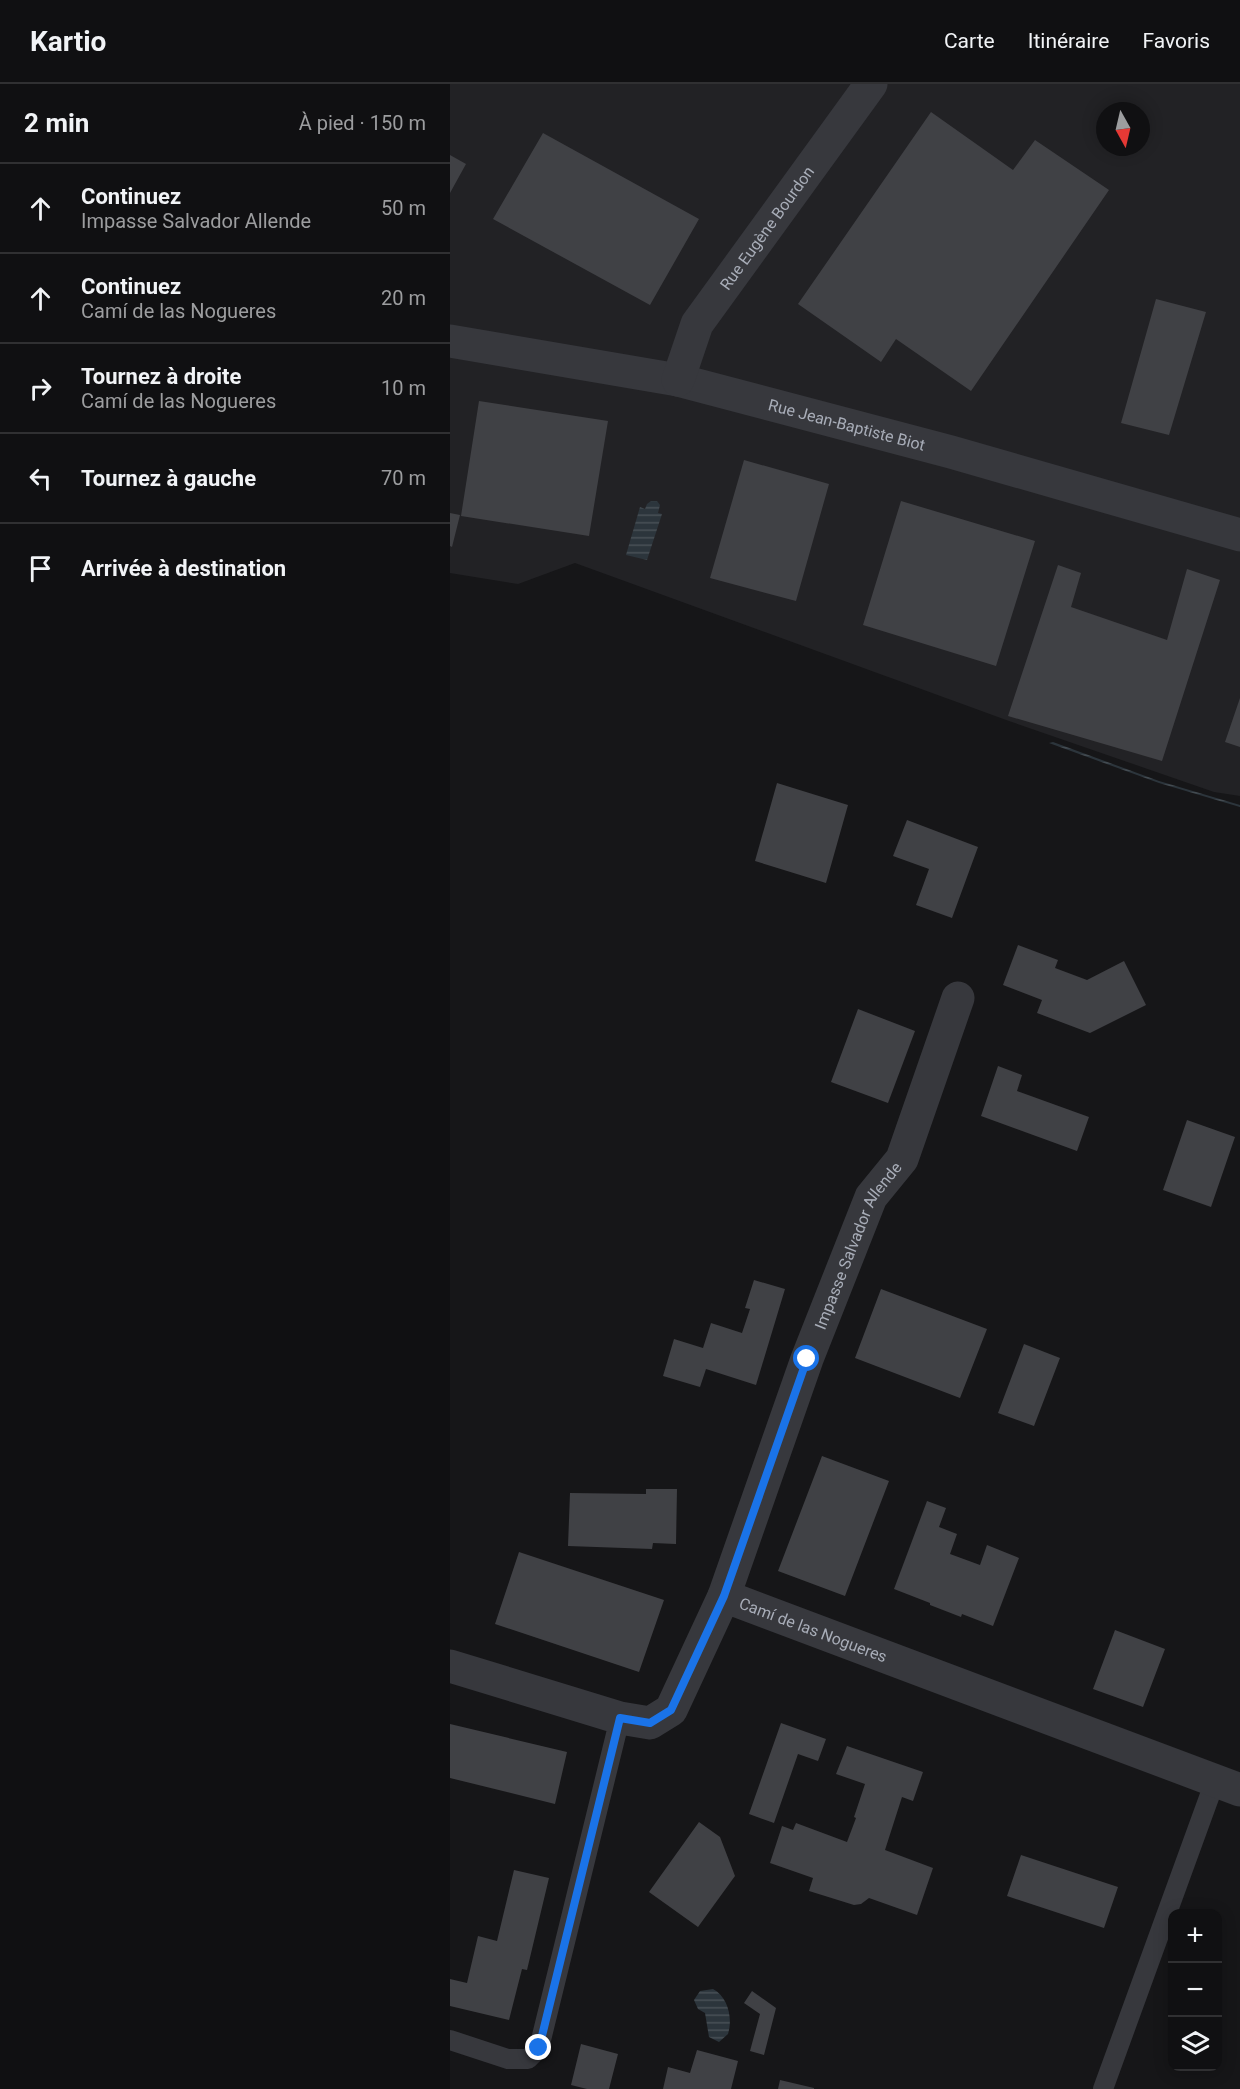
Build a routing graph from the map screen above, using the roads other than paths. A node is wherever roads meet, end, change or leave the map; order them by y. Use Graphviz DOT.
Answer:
graph roads {
  1 [pos="871,84"];
  2 [pos="450,341"];
  3 [pos="678,380"];
  4 [pos="1240,535"];
  5 [pos="958,998"];
  6 [pos="724,1596"];
  7 [pos="450,1666"];
  8 [pos="620,1718"];
  9 [pos="1228,1785"];
  10 [pos="450,2040"];
  11 [pos="1103,2089"];
  1 -- 3 [label="street, Rue Eugène Bourdon"];
  2 -- 3 [label="street, Rue Jean-Baptiste Biot"];
  3 -- 4 [label="street, Rue Jean-Baptiste Biot"];
  5 -- 6 [label="street, Impasse Salvador Allende"];
  6 -- 8 [label="street, Camí de las Nogueres"];
  6 -- 9 [label="street, Camí de las Nogueres"];
  7 -- 8 [label="street, Camí de las Nogueres"];
  8 -- 10 [label="lane"];
  9 -- 11 [label="lane"];
}
